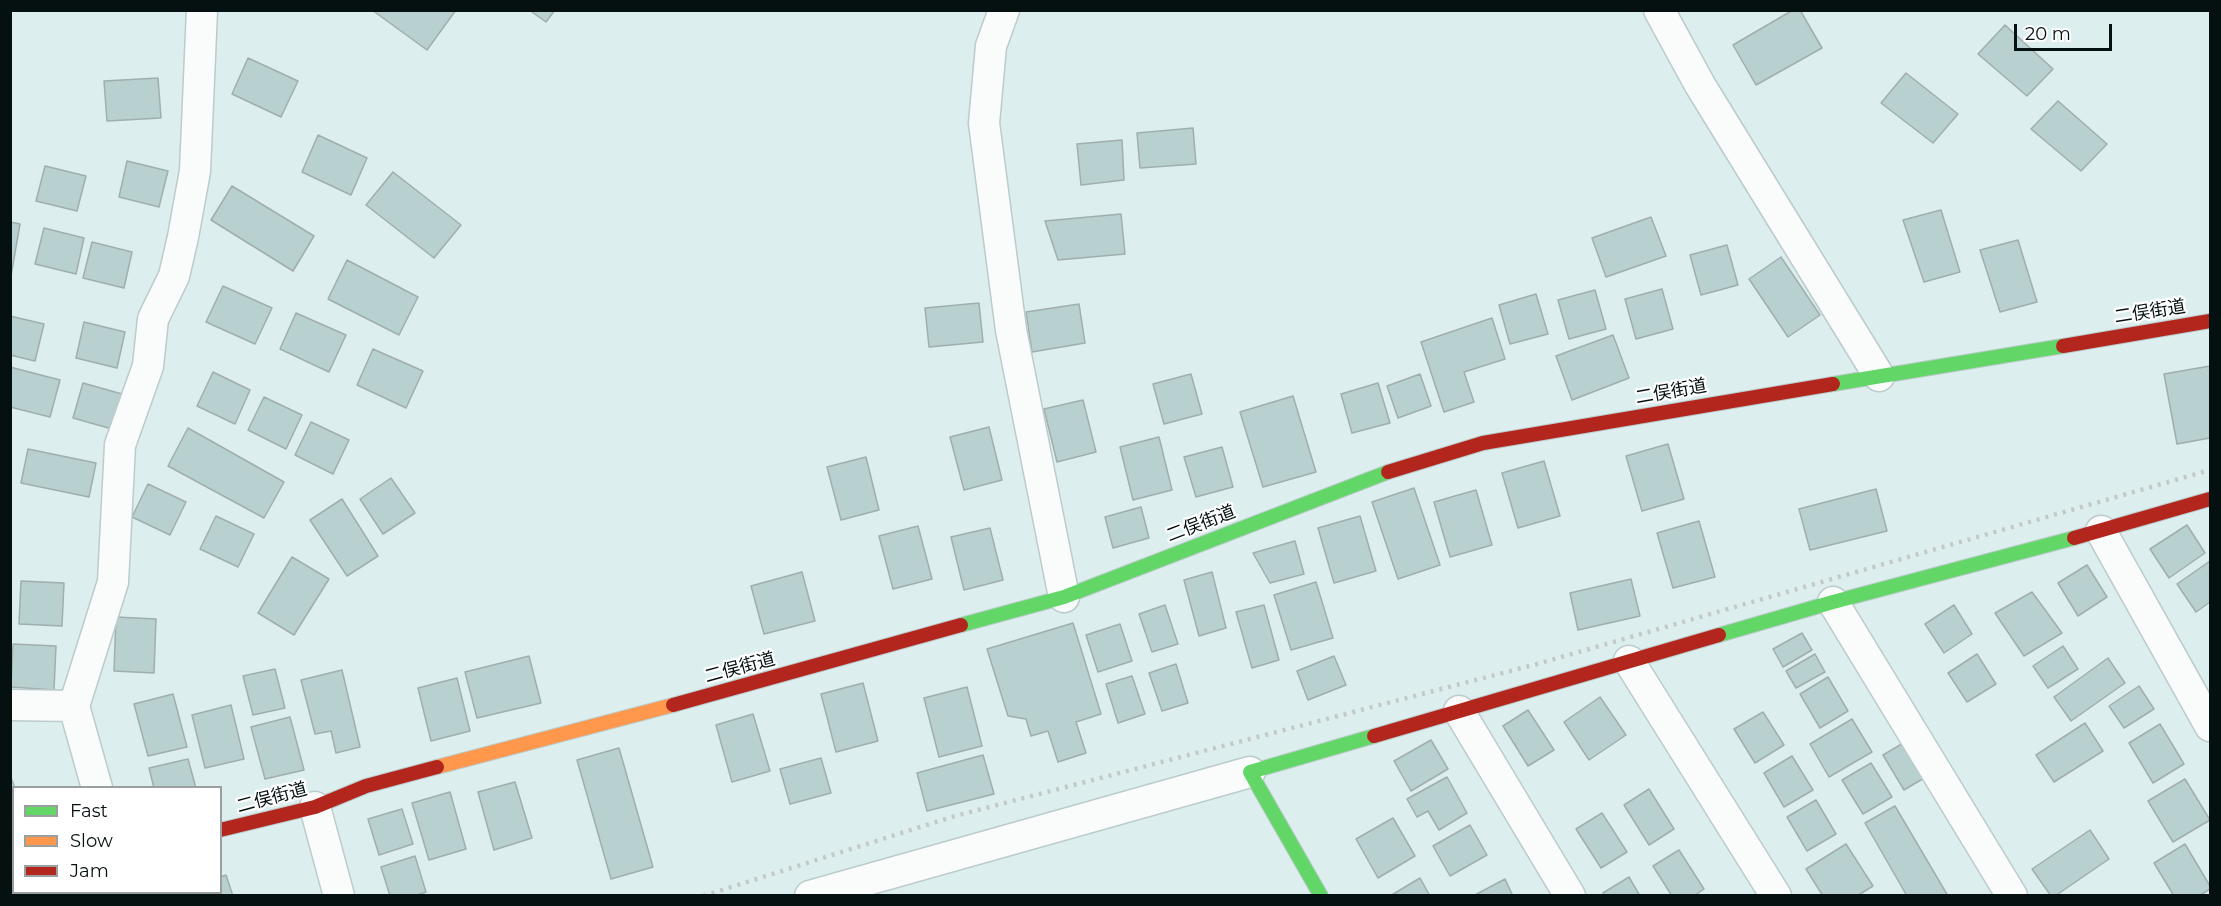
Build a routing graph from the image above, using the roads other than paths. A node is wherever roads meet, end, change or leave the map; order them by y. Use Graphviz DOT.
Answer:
graph roads {
  1 [pos="202,10"];
  2 [pos="1004,10"];
  3 [pos="1659,10"];
  4 [pos="2211,321"];
  5 [pos="1879,376"];
  6 [pos="2211,499"];
  7 [pos="2101,531"];
  8 [pos="1064,597"];
  9 [pos="1833,602"];
  10 [pos="1629,661"];
  11 [pos="10,705"];
  12 [pos="74,706"];
  13 [pos="1459,711"];
  14 [pos="2211,726"];
  15 [pos="1250,772"];
  16 [pos="97,786"];
  17 [pos="315,807"];
  18 [pos="222,830"];
  19 [pos="339,896"];
  20 [pos="810,896"];
  21 [pos="1321,896"];
  22 [pos="1570,896"];
  23 [pos="1776,896"];
  24 [pos="2012,896"];
  1 -- 12 [label="street"];
  2 -- 8 [label="street"];
  3 -- 5 [label="street"];
  4 -- 5 [label="street, 二俣街道"];
  5 -- 8 [label="street, 二俣街道"];
  6 -- 7 [label="street"];
  7 -- 9 [label="street"];
  7 -- 14 [label="street"];
  8 -- 17 [label="street, 二俣街道"];
  9 -- 10 [label="street"];
  9 -- 24 [label="street"];
  10 -- 13 [label="street"];
  10 -- 23 [label="street"];
  11 -- 12 [label="street"];
  12 -- 16 [label="street"];
  13 -- 15 [label="street"];
  13 -- 22 [label="street"];
  15 -- 20 [label="street"];
  15 -- 21 [label="street"];
  17 -- 18 [label="street, 二俣街道"];
  17 -- 19 [label="street"];
}
